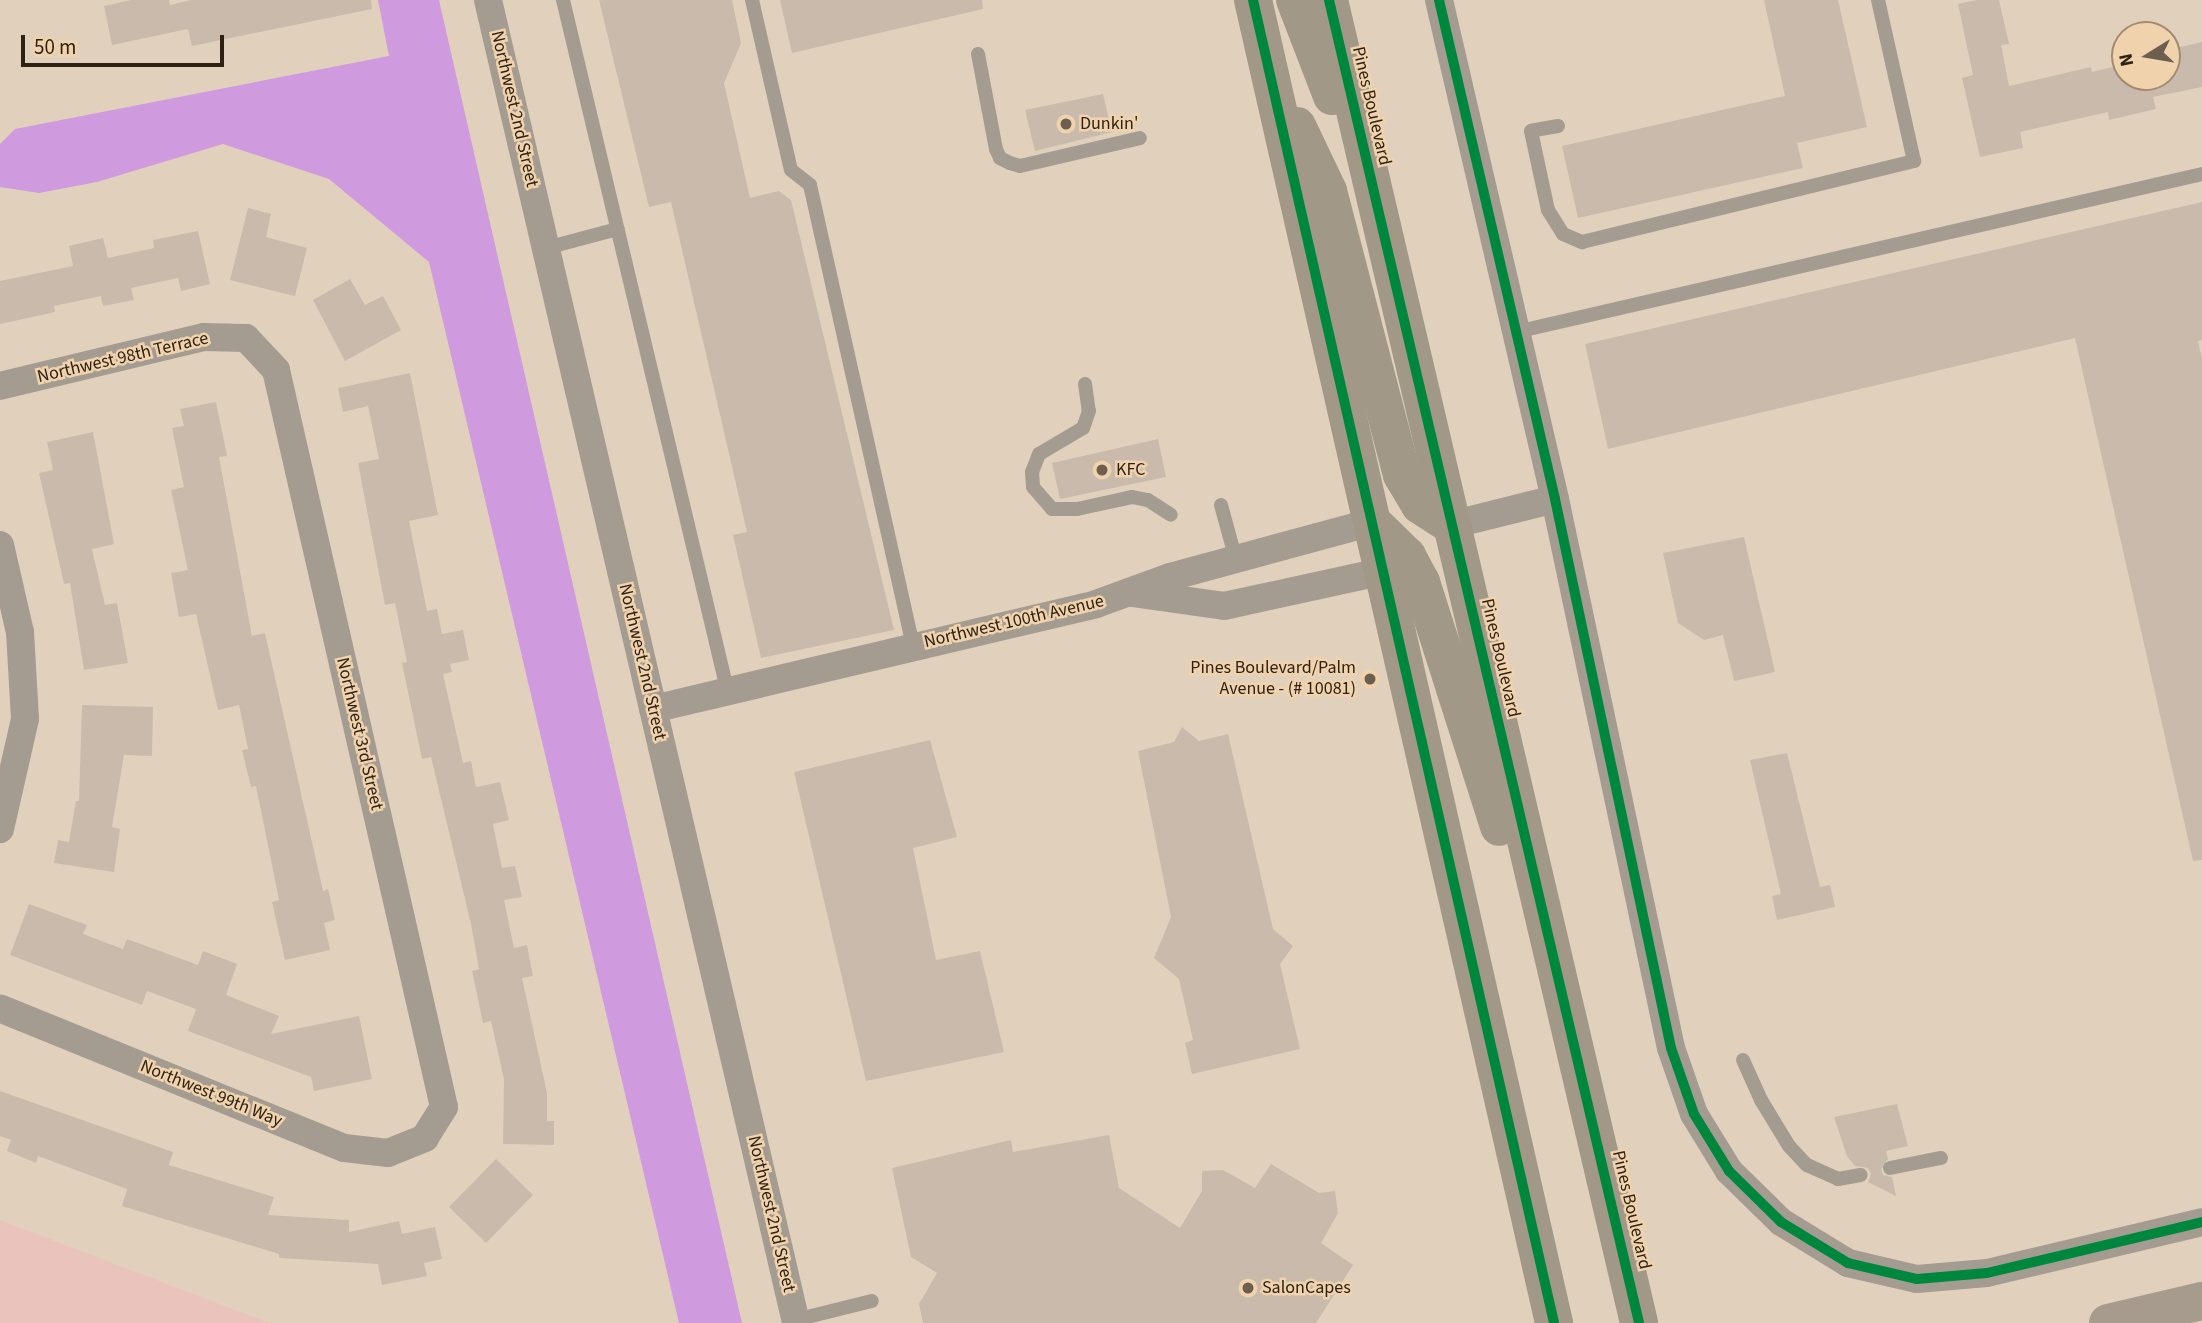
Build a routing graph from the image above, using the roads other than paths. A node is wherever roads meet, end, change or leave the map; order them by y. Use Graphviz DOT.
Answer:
graph roads {
  1 [pos="488,0"];
  2 [pos="564,0"];
  3 [pos="752,0"];
  4 [pos="1253,0"];
  5 [pos="1295,0"];
  6 [pos="1329,0"];
  7 [pos="1439,0"];
  8 [pos="1878,0"];
  9 [pos="978,54"];
  10 [pos="1275,97"];
  11 [pos="1558,125"];
  12 [pos="1140,138"];
  13 [pos="2202,174"];
  14 [pos="1375,198"];
  15 [pos="618,229"];
  16 [pos="546,248"];
  17 [pos="1516,332"];
  18 [pos="246,338"];
  19 [pos="1085,384"];
  20 [pos="0,386"];
  21 [pos="1555,499"];
  22 [pos="1221,505"];
  23 [pos="1171,515"];
  24 [pos="1372,522"];
  25 [pos="1451,525"];
  26 [pos="0,545"];
  27 [pos="1236,560"];
  28 [pos="1385,571"];
  29 [pos="1129,593"];
  30 [pos="913,646"];
  31 [pos="728,693"];
  32 [pos="653,709"];
  33 [pos="0,829"];
  34 [pos="1549,941"];
  35 [pos="0,1008"];
  36 [pos="1744,1060"];
  37 [pos="425,1138"];
  38 [pos="1941,1158"];
  39 [pos="1890,1168"];
  40 [pos="1861,1175"];
  41 [pos="2202,1222"];
  42 [pos="872,1301"];
  43 [pos="2202,1301"];
  44 [pos="796,1321"];
  45 [pos="1554,1323"];
  46 [pos="1639,1323"];
  47 [pos="2108,1323"];
  1 -- 16 [label="street, Northwest 2nd Street"];
  2 -- 15 [label="lane"];
  3 -- 30 [label="lane"];
  4 -- 10 [label="highway"];
  5 -- 14 [label="highway"];
  6 -- 14 [label="highway, Pines Boulevard"];
  7 -- 17 [label="street"];
  8 -- 11 [label="lane"];
  9 -- 12 [label="lane"];
  10 -- 24 [label="highway"];
  10 -- 25 [label="highway"];
  13 -- 17 [label="lane"];
  14 -- 25 [label="highway, Pines Boulevard"];
  15 -- 16 [label="lane"];
  15 -- 31 [label="lane"];
  16 -- 32 [label="street, Northwest 2nd Street"];
  17 -- 21 [label="street"];
  18 -- 20 [label="street, Northwest 98th Terrace"];
  18 -- 37 [label="street, Northwest 3rd Street"];
  19 -- 23 [label="lane"];
  21 -- 25 [label="street"];
  21 -- 41 [label="street"];
  22 -- 27 [label="lane"];
  24 -- 27 [label="street, Northwest 100th Avenue"];
  24 -- 28 [label="highway"];
  24 -- 34 [label="highway"];
  25 -- 34 [label="highway, Pines Boulevard"];
  26 -- 33 [label="street"];
  27 -- 29 [label="street, Northwest 100th Avenue"];
  28 -- 29 [label="street"];
  28 -- 45 [label="highway"];
  29 -- 30 [label="street, Northwest 100th Avenue"];
  30 -- 31 [label="street, Northwest 100th Avenue"];
  31 -- 32 [label="street, Northwest 100th Avenue"];
  32 -- 44 [label="street, Northwest 2nd Street"];
  34 -- 46 [label="highway, Pines Boulevard"];
  35 -- 37 [label="street, Northwest 99th Way"];
  36 -- 40 [label="lane"];
  38 -- 39 [label="lane"];
  42 -- 44 [label="lane"];
  43 -- 47 [label="main road"];
}
